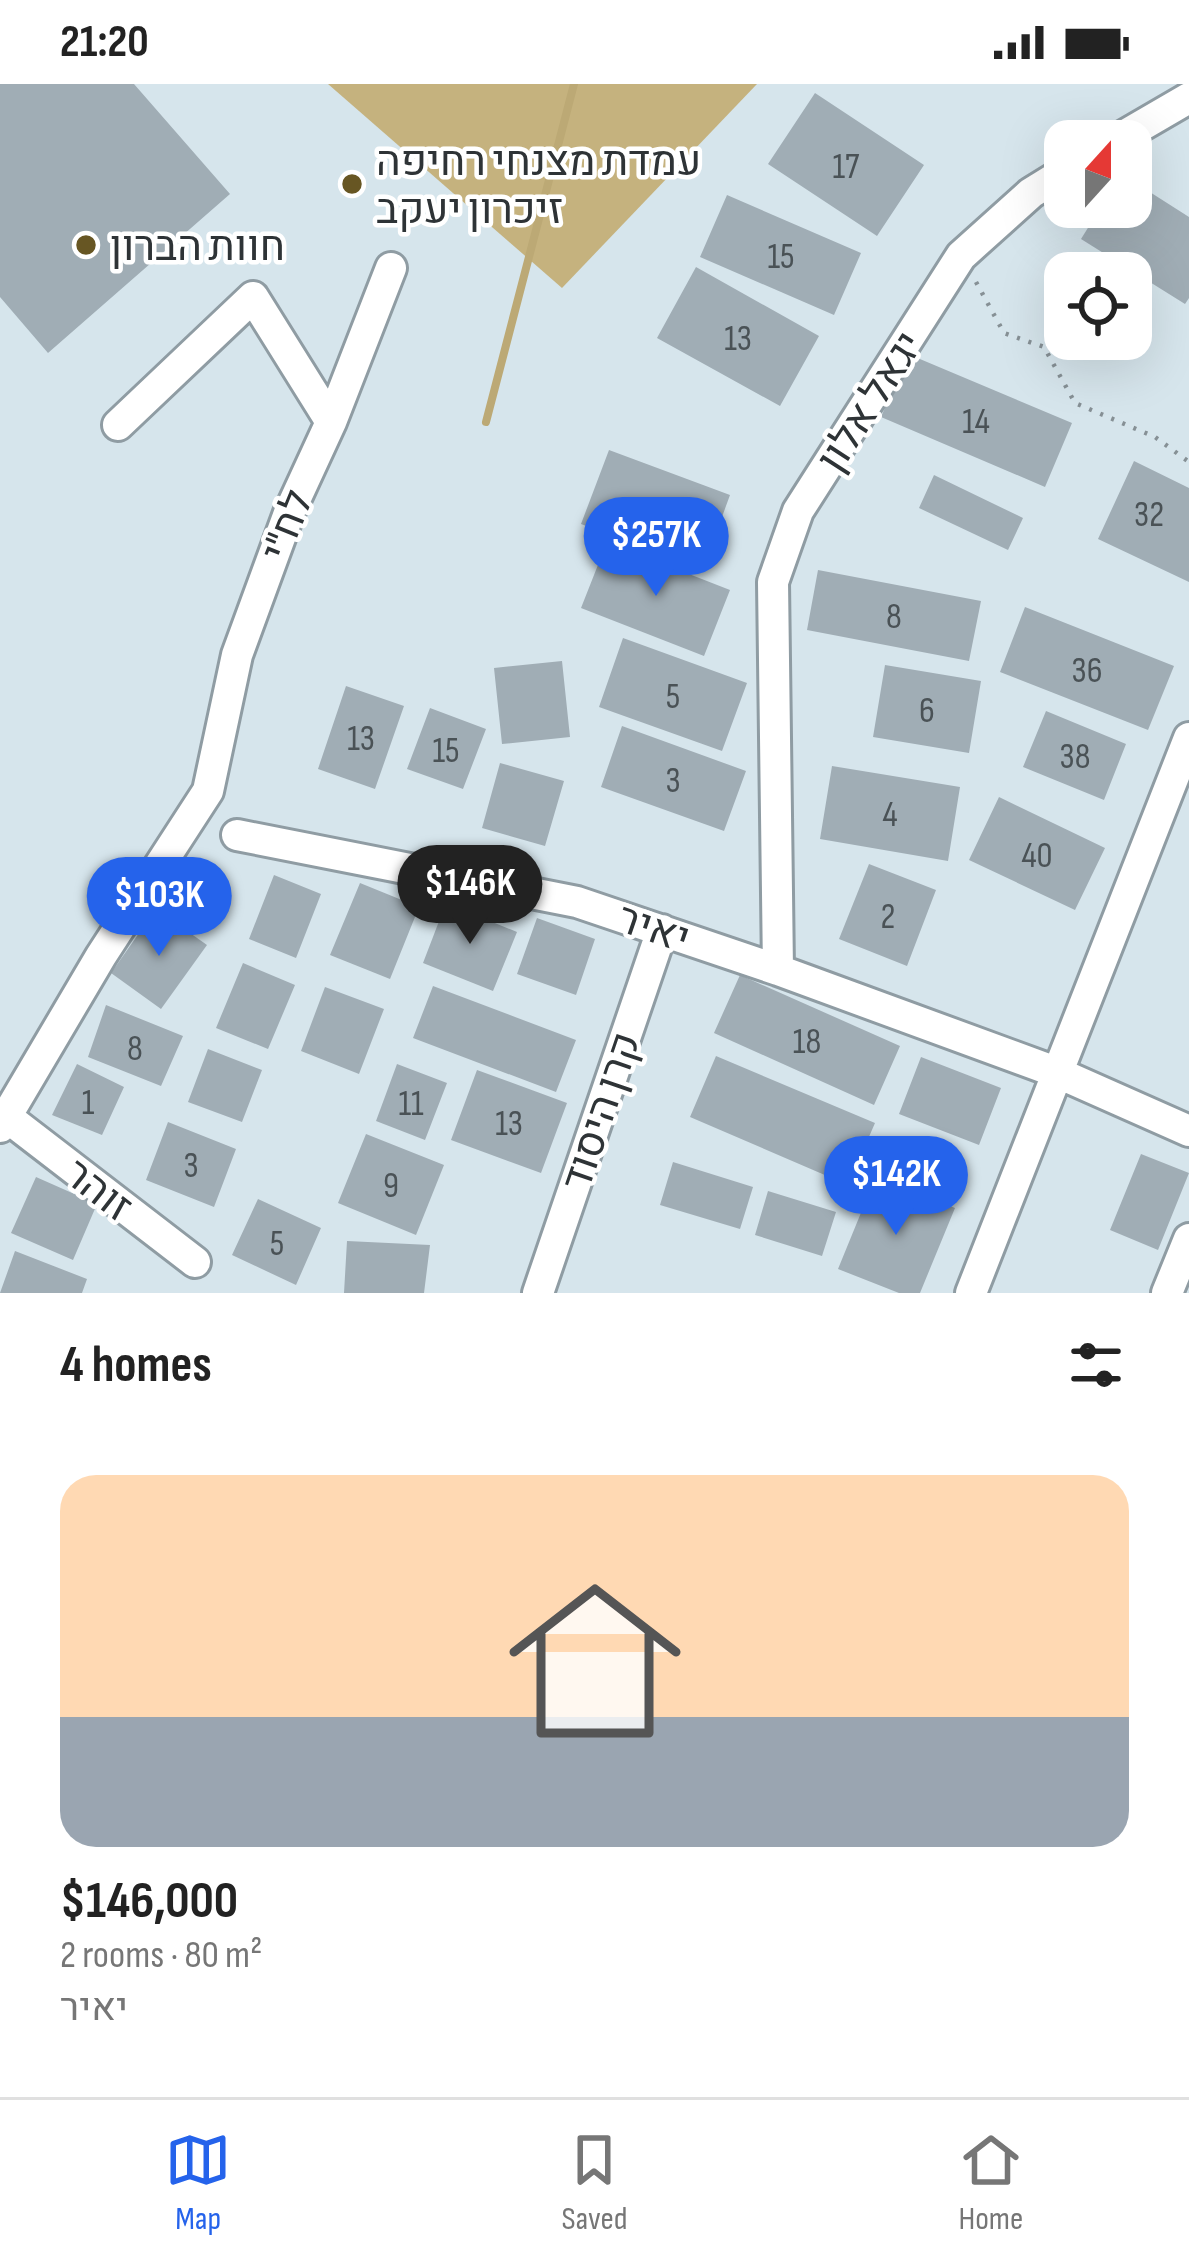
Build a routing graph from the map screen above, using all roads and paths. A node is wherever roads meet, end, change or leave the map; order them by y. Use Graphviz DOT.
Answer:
graph roads {
  1 [pos="1189,98"];
  2 [pos="1151,120"];
  3 [pos="1044,185"];
  4 [pos="962,256"];
  5 [pos="391,268"];
  6 [pos="331,422"];
  7 [pos="118,425"];
  8 [pos="1189,463"];
  9 [pos="1189,738"];
  10 [pos="237,835"];
  11 [pos="662,930"];
  12 [pos="778,970"];
  13 [pos="1056,1072"];
  14 [pos="2,1121"];
  15 [pos="1189,1131"];
  16 [pos="1189,1239"];
  17 [pos="195,1262"];
  18 [pos="538,1293"];
  19 [pos="971,1293"];
  20 [pos="1167,1293"];
  1 -- 2 [label="street"];
  3 -- 4 [label="street, יגאל אלון"];
  4 -- 8 [label="path"];
  4 -- 12 [label="street, יגאל אלון"];
  5 -- 6 [label="street, לח\"י"];
  6 -- 7 [label="street"];
  6 -- 14 [label="street, לח\"י"];
  9 -- 13 [label="street"];
  10 -- 11 [label="street, יאיר"];
  11 -- 12 [label="street, יאיר"];
  11 -- 18 [label="street, קרן היסוד"];
  12 -- 13 [label="street, יאיר"];
  13 -- 15 [label="street, יאיר"];
  13 -- 19 [label="street"];
  14 -- 17 [label="street, זוהר"];
  16 -- 20 [label="street"];
}
